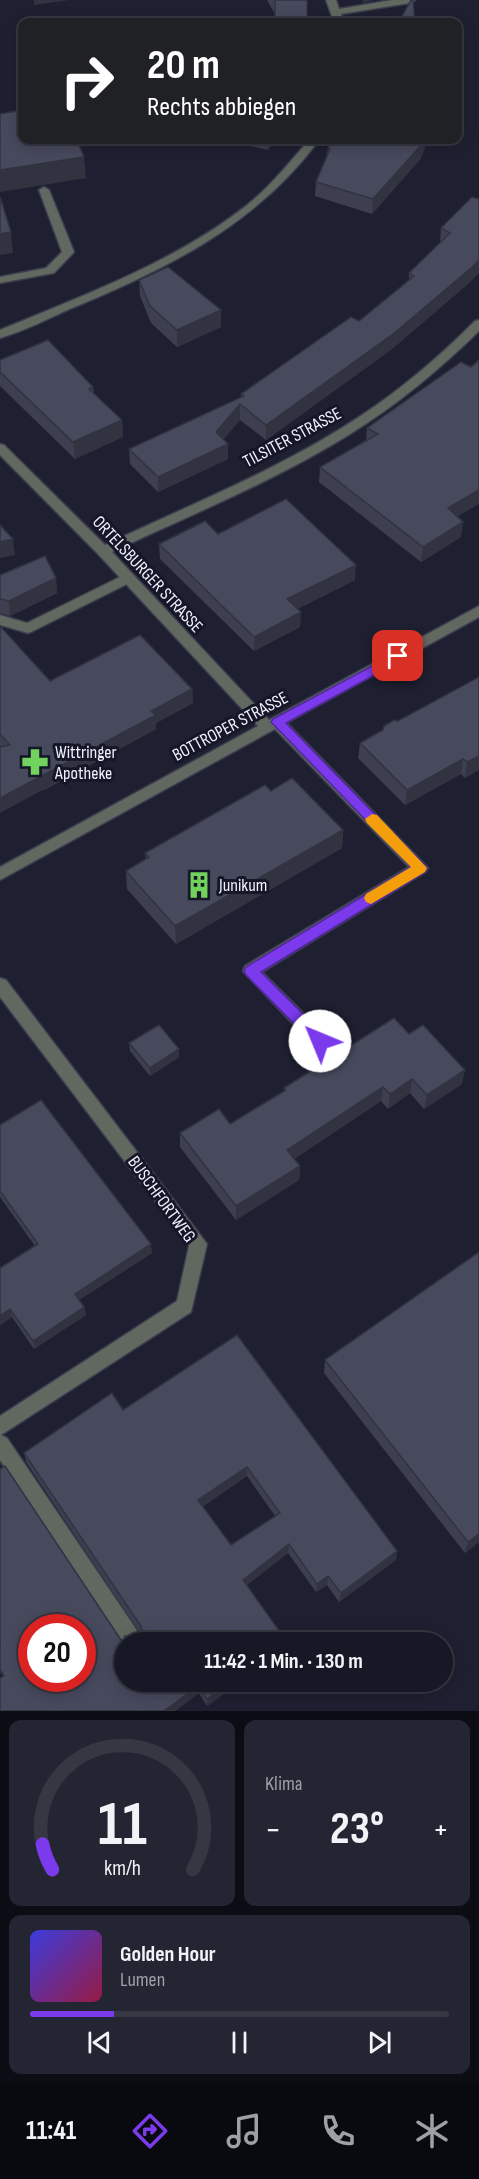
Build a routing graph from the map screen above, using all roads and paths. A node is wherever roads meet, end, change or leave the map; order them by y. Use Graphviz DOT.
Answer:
graph roads {
  1 [pos="331,0"];
  2 [pos="410,0"];
  3 [pos="338,17"];
  4 [pos="311,144"];
  5 [pos="45,190"];
  6 [pos="0,280"];
  7 [pos="479,324"];
  8 [pos="0,334"];
  9 [pos="2,454"];
  10 [pos="103,551"];
  11 [pos="128,578"];
  12 [pos="479,611"];
  13 [pos="0,620"];
  14 [pos="273,725"];
  15 [pos="0,874"];
  16 [pos="0,985"];
  17 [pos="320,1041"];
  18 [pos="0,1427"];
  19 [pos="0,1444"];
  20 [pos="126,1632"];
  1 -- 3 [label="street"];
  2 -- 3 [label="street"];
  4 -- 8 [label="street"];
  5 -- 6 [label="street"];
  7 -- 10 [label="street, TILSITER STRASSE"];
  9 -- 10 [label="street, ORTELSBURGER STRASSE"];
  10 -- 11 [label="street, ORTELSBURGER STRASSE"];
  11 -- 13 [label="street"];
  11 -- 14 [label="street, ORTELSBURGER STRASSE"];
  12 -- 14 [label="street, BOTTROPER STRASSE"];
  14 -- 15 [label="street, BOTTROPER STRASSE"];
  14 -- 17 [label="street, ORTELSBURGER STRASSE"];
  16 -- 18 [label="street, BUSCHFORTWEG"];
  19 -- 20 [label="street"];
}
